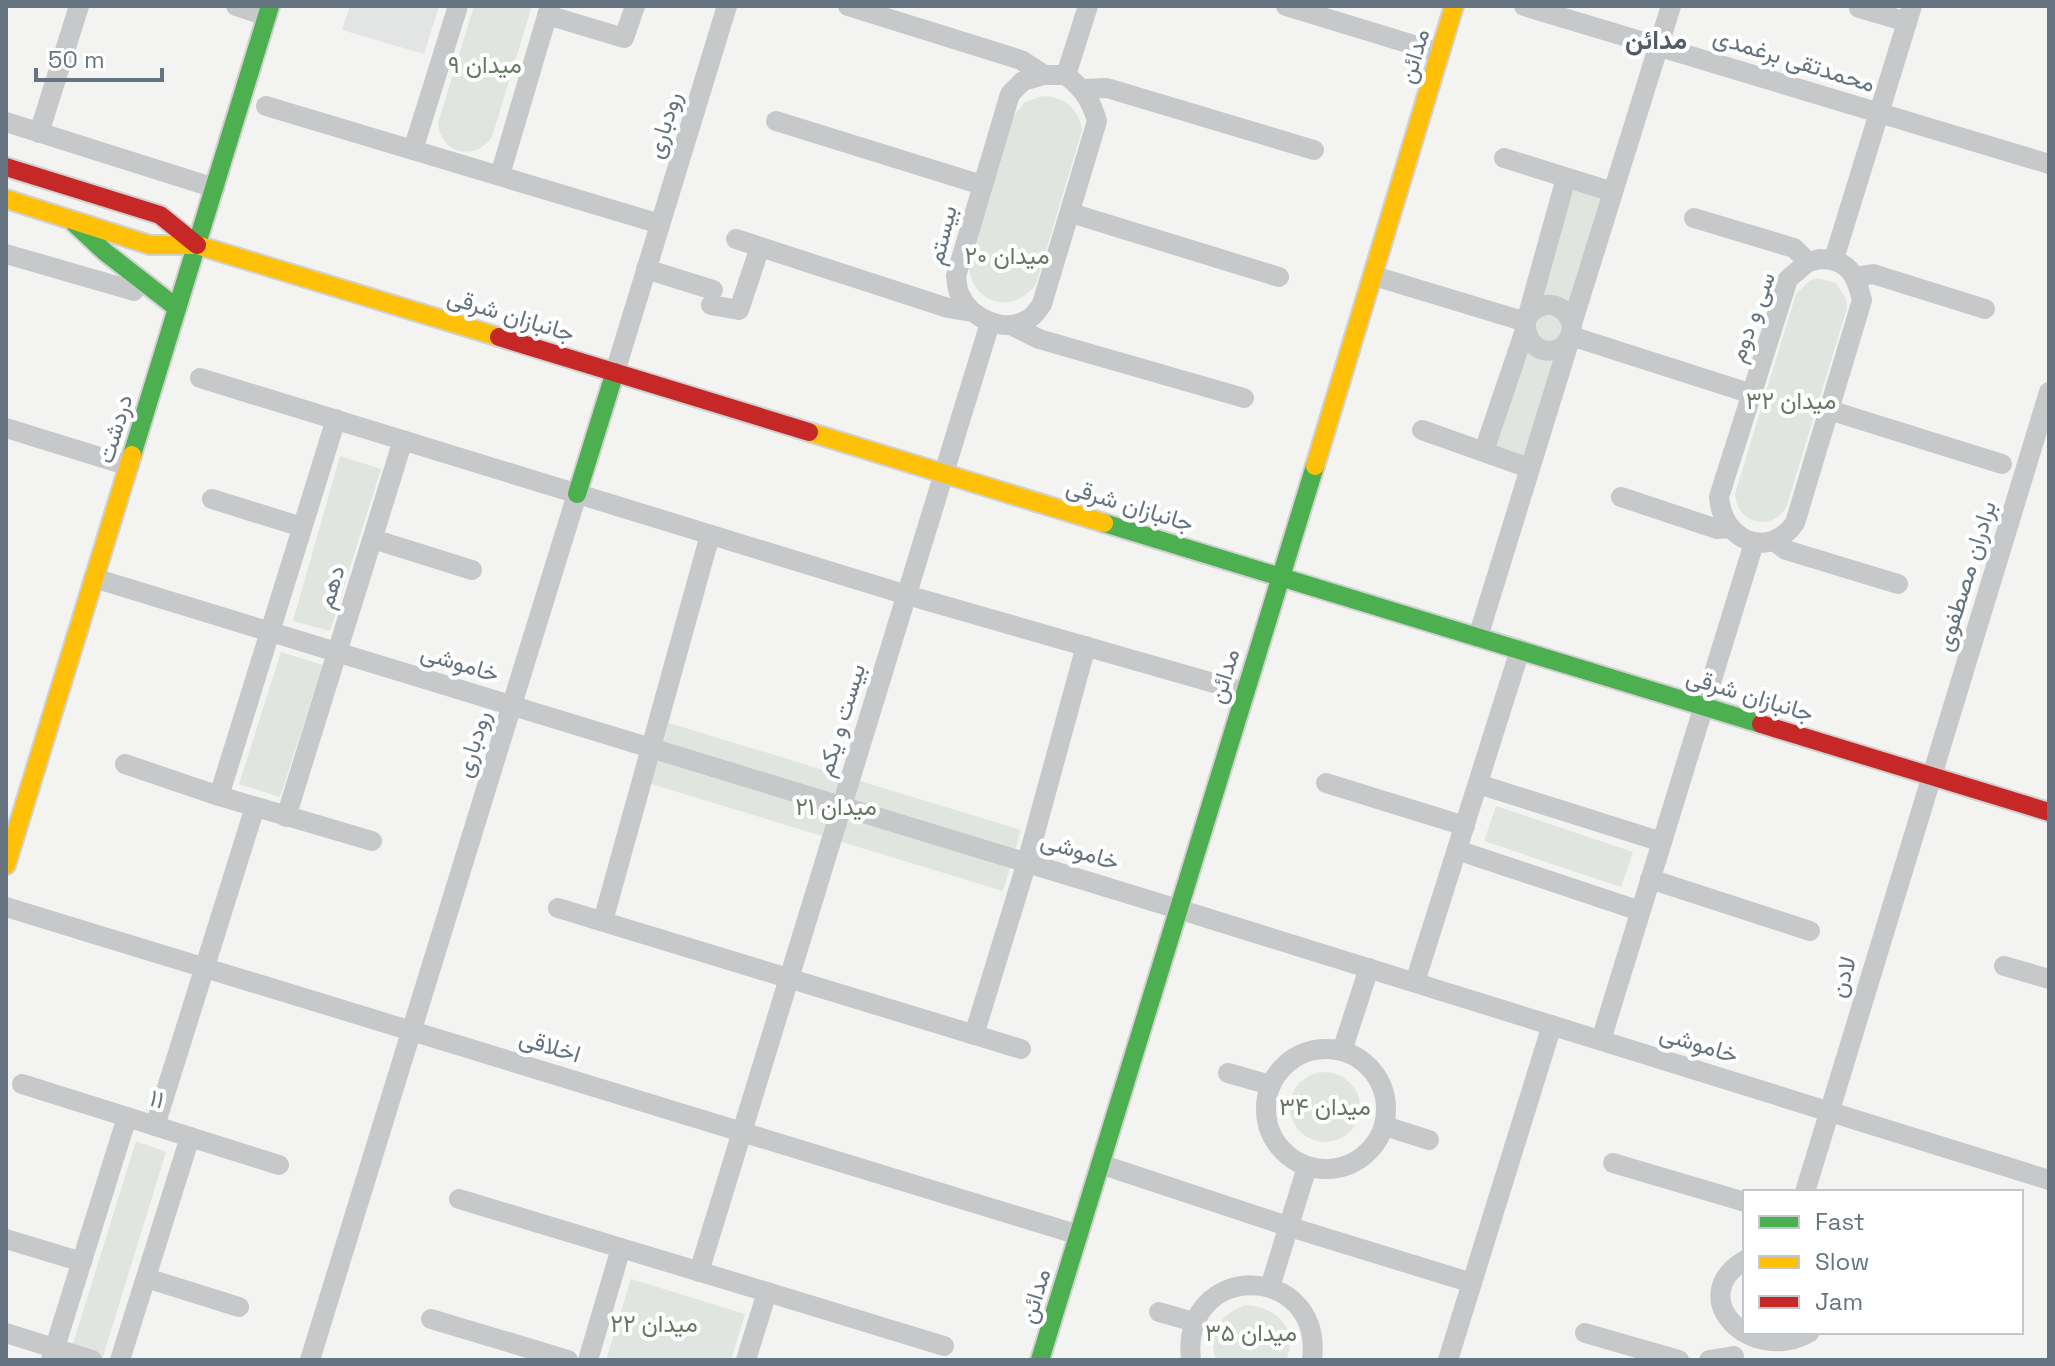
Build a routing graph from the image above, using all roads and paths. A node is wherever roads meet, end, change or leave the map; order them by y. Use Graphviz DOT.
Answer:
graph roads {
  1 [pos="79,6"];
  2 [pos="236,6"];
  3 [pos="458,6"];
  4 [pos="635,6"];
  5 [pos="727,6"];
  6 [pos="848,6"];
  7 [pos="1088,6"];
  8 [pos="1286,6"];
  9 [pos="1454,6"];
  10 [pos="1524,6"];
  11 [pos="1671,6"];
  12 [pos="1859,8"];
  13 [pos="548,10"];
  14 [pos="269,11"];
  15 [pos="1910,14"];
  16 [pos="1658,46"];
  17 [pos="1440,53"];
  18 [pos="1044,75"];
  19 [pos="1066,75"];
  20 [pos="1083,89"];
  21 [pos="266,106"];
  22 [pos="1878,113"];
  23 [pos="776,121"];
  24 [pos="6,122"];
  25 [pos="39,133"];
  26 [pos="413,150"];
  27 [pos="1314,150"];
  28 [pos="1504,158"];
  29 [pos="2049,164"];
  30 [pos="6,167"];
  31 [pos="500,175"];
  32 [pos="1566,178"];
  33 [pos="982,185"];
  34 [pos="215,188"];
  35 [pos="1613,192"];
  36 [pos="6,199"];
  37 [pos="1071,213"];
  38 [pos="68,218"];
  39 [pos="1694,218"];
  40 [pos="660,224"];
  41 [pos="736,239"];
  42 [pos="197,245"];
  43 [pos="760,247"];
  44 [pos="6,254"];
  45 [pos="1834,259"];
  46 [pos="1808,262"];
  47 [pos="646,269"];
  48 [pos="1374,276"];
  49 [pos="1279,277"];
  50 [pos="1855,277"];
  51 [pos="134,291"];
  52 [pos="177,308"];
  53 [pos="1985,309"];
  54 [pos="981,318"];
  55 [pos="1527,322"];
  56 [pos="1011,325"];
  57 [pos="1571,333"];
  58 [pos="615,372"];
  59 [pos="200,378"];
  60 [pos="2049,392"];
  61 [pos="1752,394"];
  62 [pos="1244,398"];
  63 [pos="1829,410"];
  64 [pos="336,419"];
  65 [pos="6,428"];
  66 [pos="1422,430"];
  67 [pos="403,440"];
  68 [pos="1484,451"];
  69 [pos="2002,464"];
  70 [pos="129,466"];
  71 [pos="1529,468"];
  72 [pos="944,473"];
  73 [pos="577,494"];
  74 [pos="1621,497"];
  75 [pos="212,499"];
  76 [pos="302,527"];
  77 [pos="1730,528"];
  78 [pos="710,535"];
  79 [pos="373,539"];
  80 [pos="1764,542"];
  81 [pos="472,570"];
  82 [pos="1280,576"];
  83 [pos="94,578"];
  84 [pos="1898,584"];
  85 [pos="907,595"];
  86 [pos="270,632"];
  87 [pos="1478,637"];
  88 [pos="1086,646"];
  89 [pos="1520,650"];
  90 [pos="337,652"];
  91 [pos="1245,692"];
  92 [pos="512,705"];
  93 [pos="1703,706"];
  94 [pos="650,746"];
  95 [pos="125,764"];
  96 [pos="1932,776"];
  97 [pos="1326,783"];
  98 [pos="1478,784"];
  99 [pos="219,796"];
  100 [pos="842,806"];
  101 [pos="255,807"];
  102 [pos="2049,812"];
  103 [pos="286,817"];
  104 [pos="1465,826"];
  105 [pos="372,841"];
  106 [pos="1662,842"];
  107 [pos="1457,850"];
  108 [pos="1027,862"];
  109 [pos="6,865"];
  110 [pos="1650,879"];
  111 [pos="6,907"];
  112 [pos="558,908"];
  113 [pos="1178,909"];
  114 [pos="1640,911"];
  115 [pos="603,921"];
  116 [pos="1810,931"];
  117 [pos="2004,966"];
  118 [pos="205,967"];
  119 [pos="1369,968"];
  120 [pos="789,978"];
  121 [pos="2049,979"];
  122 [pos="1415,982"];
  123 [pos="1552,1025"];
  124 [pos="412,1031"];
  125 [pos="974,1035"];
  126 [pos="1601,1040"];
  127 [pos="1021,1049"];
  128 [pos="1342,1051"];
  129 [pos="1228,1073"];
  130 [pos="22,1084"];
  131 [pos="1271,1085"];
  132 [pos="1829,1112"];
  133 [pos="127,1117"];
  134 [pos="155,1126"];
  135 [pos="1385,1126"];
  136 [pos="742,1132"];
  137 [pos="190,1137"];
  138 [pos="1429,1140"];
  139 [pos="1613,1163"];
  140 [pos="1100,1164"];
  141 [pos="279,1165"];
  142 [pos="1307,1167"];
  143 [pos="2049,1180"];
  144 [pos="1806,1190"];
  145 [pos="459,1199"];
  146 [pos="1743,1201"];
  147 [pos="1290,1227"];
  148 [pos="1079,1235"];
  149 [pos="6,1239"];
  150 [pos="621,1248"];
  151 [pos="82,1262"];
  152 [pos="1743,1262"];
  153 [pos="699,1272"];
  154 [pos="146,1278"];
  155 [pos="1472,1283"];
  156 [pos="1270,1287"];
  157 [pos="767,1292"];
  158 [pos="239,1307"];
  159 [pos="1159,1312"];
  160 [pos="431,1319"];
  161 [pos="1194,1322"];
  162 [pos="1727,1326"];
  163 [pos="6,1333"];
  164 [pos="1585,1333"];
  165 [pos="1805,1337"];
  166 [pos="944,1346"];
  167 [pos="53,1354"];
  168 [pos="1734,1358"];
  169 [pos="92,1360"];
  170 [pos="120,1360"];
  171 [pos="310,1360"];
  172 [pos="568,1360"];
  173 [pos="588,1360"];
  174 [pos="746,1360"];
  175 [pos="1040,1360"];
  176 [pos="1191,1360"];
  177 [pos="1314,1360"];
  178 [pos="1448,1360"];
  179 [pos="1679,1360"];
  180 [pos="1709,1360"];
  181 [pos="1779,1360"];
  1 -- 25 [label="street"];
  2 -- 14 [label="street"];
  3 -- 26 [label="street"];
  4 -- 13 [label="street"];
  5 -- 40 [label="street, رودباری"];
  6 -- 18 [label="street"];
  7 -- 19 [label="street"];
  8 -- 17 [label="street"];
  9 -- 17 [label="main road, مدائن"];
  10 -- 16 [label="street, محمدتقی برغمدی"];
  11 -- 16 [label="street"];
  12 -- 15 [label="street"];
  13 -- 31 [label="street"];
  14 -- 34 [label="main road, دردشت"];
  15 -- 22 [label="street"];
  16 -- 22 [label="street, محمدتقی برغمدی"];
  16 -- 35 [label="street"];
  17 -- 48 [label="main road, مدائن"];
  18 -- 19 [label="street, بیستم"];
  18 -- 33 [label="street, بیستم"];
  19 -- 20 [label="street"];
  20 -- 27 [label="street"];
  20 -- 37 [label="street"];
  21 -- 26 [label="street"];
  22 -- 29 [label="street, محمدتقی برغمدی"];
  22 -- 45 [label="street"];
  23 -- 33 [label="street"];
  24 -- 25 [label="street"];
  25 -- 34 [label="street"];
  26 -- 31 [label="street"];
  28 -- 32 [label="street"];
  30 -- 42 [label="main road"];
  31 -- 40 [label="street"];
  32 -- 35 [label="street"];
  32 -- 55 [label="street"];
  33 -- 54 [label="street, بیستم"];
  34 -- 42 [label="main road, دردشت"];
  35 -- 57 [label="street"];
  36 -- 38 [label="main road"];
  37 -- 49 [label="street"];
  37 -- 56 [label="street"];
  38 -- 42 [label="main road"];
  38 -- 52 [label="main road"];
  39 -- 46 [label="street"];
  40 -- 47 [label="street, رودباری"];
  41 -- 43 [label="street"];
  42 -- 52 [label="main road, دردشت"];
  42 -- 58 [label="main road, جانبازان شرقی"];
  43 -- 47 [label="street"];
  43 -- 54 [label="street"];
  44 -- 51 [label="street"];
  45 -- 46 [label="street, سی و دوم"];
  45 -- 50 [label="street"];
  46 -- 61 [label="street, سی و دوم"];
  47 -- 58 [label="street, رودباری"];
  48 -- 55 [label="street"];
  48 -- 82 [label="main road, مدائن"];
  50 -- 53 [label="street"];
  50 -- 63 [label="street"];
  52 -- 70 [label="main road, دردشت"];
  54 -- 56 [label="street"];
  54 -- 72 [label="street, بیست و یکم"];
  55 -- 57 [label="street"];
  55 -- 57 [label="street"];
  55 -- 68 [label="street"];
  56 -- 62 [label="street"];
  57 -- 61 [label="street"];
  57 -- 71 [label="street"];
  58 -- 72 [label="main road, جانبازان شرقی"];
  58 -- 73 [label="main road, رودباری"];
  59 -- 64 [label="street"];
  60 -- 96 [label="street, برادران مصطفوی"];
  61 -- 77 [label="street, سی و دوم"];
  63 -- 69 [label="street"];
  63 -- 80 [label="street"];
  64 -- 67 [label="street"];
  64 -- 76 [label="street"];
  65 -- 70 [label="street"];
  66 -- 68 [label="street"];
  67 -- 73 [label="street"];
  67 -- 79 [label="street, دهم"];
  68 -- 71 [label="street"];
  70 -- 83 [label="main road, دردشت"];
  71 -- 87 [label="street"];
  72 -- 82 [label="main road, جانبازان شرقی"];
  72 -- 85 [label="street, بیست و یکم"];
  73 -- 78 [label="street"];
  73 -- 92 [label="street, رودباری"];
  74 -- 77 [label="street"];
  75 -- 76 [label="street"];
  76 -- 86 [label="street"];
  77 -- 80 [label="street"];
  78 -- 85 [label="street"];
  78 -- 94 [label="street"];
  79 -- 81 [label="street"];
  79 -- 90 [label="street, دهم"];
  80 -- 84 [label="street"];
  80 -- 93 [label="street"];
  82 -- 87 [label="main road, جانبازان شرقی"];
  82 -- 91 [label="main road, مدائن"];
  83 -- 86 [label="street, خاموشی"];
  83 -- 109 [label="main road, دردشت"];
  85 -- 88 [label="street"];
  85 -- 100 [label="street, بیست و یکم"];
  86 -- 90 [label="street, خاموشی"];
  86 -- 99 [label="street"];
  87 -- 89 [label="main road, جانبازان شرقی"];
  88 -- 91 [label="street"];
  88 -- 108 [label="street"];
  89 -- 93 [label="main road, جانبازان شرقی"];
  89 -- 98 [label="street"];
  90 -- 92 [label="street, خاموشی"];
  90 -- 103 [label="street, دهم"];
  91 -- 113 [label="main road, مدائن"];
  92 -- 94 [label="street, خاموشی"];
  92 -- 124 [label="street, رودباری"];
  93 -- 96 [label="main road, جانبازان شرقی"];
  93 -- 106 [label="street"];
  94 -- 100 [label="street, خاموشی"];
  94 -- 115 [label="street"];
  95 -- 99 [label="street"];
  96 -- 102 [label="main road, جانبازان شرقی"];
  96 -- 132 [label="street, لادن"];
  97 -- 104 [label="street"];
  98 -- 104 [label="street"];
  98 -- 106 [label="street"];
  99 -- 101 [label="street"];
  100 -- 108 [label="street, خاموشی"];
  100 -- 120 [label="street, بیست و یکم"];
  101 -- 103 [label="street"];
  101 -- 118 [label="street"];
  103 -- 105 [label="street"];
  104 -- 107 [label="street"];
  106 -- 110 [label="street"];
  107 -- 114 [label="street"];
  107 -- 122 [label="street"];
  108 -- 113 [label="street, خاموشی"];
  108 -- 125 [label="street"];
  110 -- 114 [label="street"];
  110 -- 116 [label="street"];
  111 -- 118 [label="street, اخلاقی"];
  112 -- 115 [label="street"];
  113 -- 119 [label="street, خاموشی"];
  113 -- 140 [label="main road, مدائن"];
  114 -- 126 [label="street"];
  115 -- 120 [label="street"];
  117 -- 121 [label="street"];
  118 -- 124 [label="street, اخلاقی"];
  118 -- 134 [label="street"];
  119 -- 122 [label="street, خاموشی"];
  119 -- 128 [label="street"];
  120 -- 125 [label="street"];
  120 -- 136 [label="street, بیست و یکم"];
  122 -- 123 [label="street, خاموشی"];
  123 -- 126 [label="street, خاموشی"];
  123 -- 155 [label="street"];
  124 -- 136 [label="street, اخلاقی"];
  124 -- 171 [label="street, رودباری"];
  125 -- 127 [label="street"];
  126 -- 132 [label="street, خاموشی"];
  128 -- 131 [label="street"];
  128 -- 135 [label="street"];
  129 -- 131 [label="street"];
  130 -- 133 [label="street"];
  131 -- 142 [label="street"];
  132 -- 143 [label="street, خاموشی"];
  132 -- 144 [label="street, لادن"];
  133 -- 134 [label="street, ۱۱"];
  133 -- 151 [label="street, ۱۱"];
  134 -- 137 [label="street, ۱۱"];
  135 -- 138 [label="street"];
  135 -- 142 [label="street"];
  136 -- 148 [label="street, اخلاقی"];
  136 -- 153 [label="street, بیست و یکم"];
  137 -- 141 [label="street, ۱۱"];
  137 -- 154 [label="street"];
  139 -- 146 [label="street"];
  140 -- 147 [label="street"];
  140 -- 148 [label="main road, مدائن"];
  142 -- 147 [label="street"];
  145 -- 150 [label="street"];
  147 -- 155 [label="street"];
  147 -- 156 [label="street"];
  148 -- 175 [label="main road, مدائن"];
  149 -- 151 [label="street"];
  150 -- 153 [label="street"];
  150 -- 173 [label="street"];
  151 -- 167 [label="street, ۱۱"];
  152 -- 162 [label="street"];
  153 -- 157 [label="street"];
  154 -- 158 [label="street"];
  154 -- 170 [label="street"];
  155 -- 178 [label="street"];
  156 -- 161 [label="street"];
  156 -- 177 [label="street"];
  157 -- 166 [label="street"];
  157 -- 174 [label="street"];
  159 -- 161 [label="street"];
  160 -- 172 [label="street"];
  161 -- 176 [label="street"];
  162 -- 165 [label="street"];
  162 -- 168 [label="street"];
  163 -- 167 [label="street"];
  164 -- 179 [label="street"];
  165 -- 181 [label="street"];
  167 -- 169 [label="street"];
  168 -- 180 [label="street"];
}
